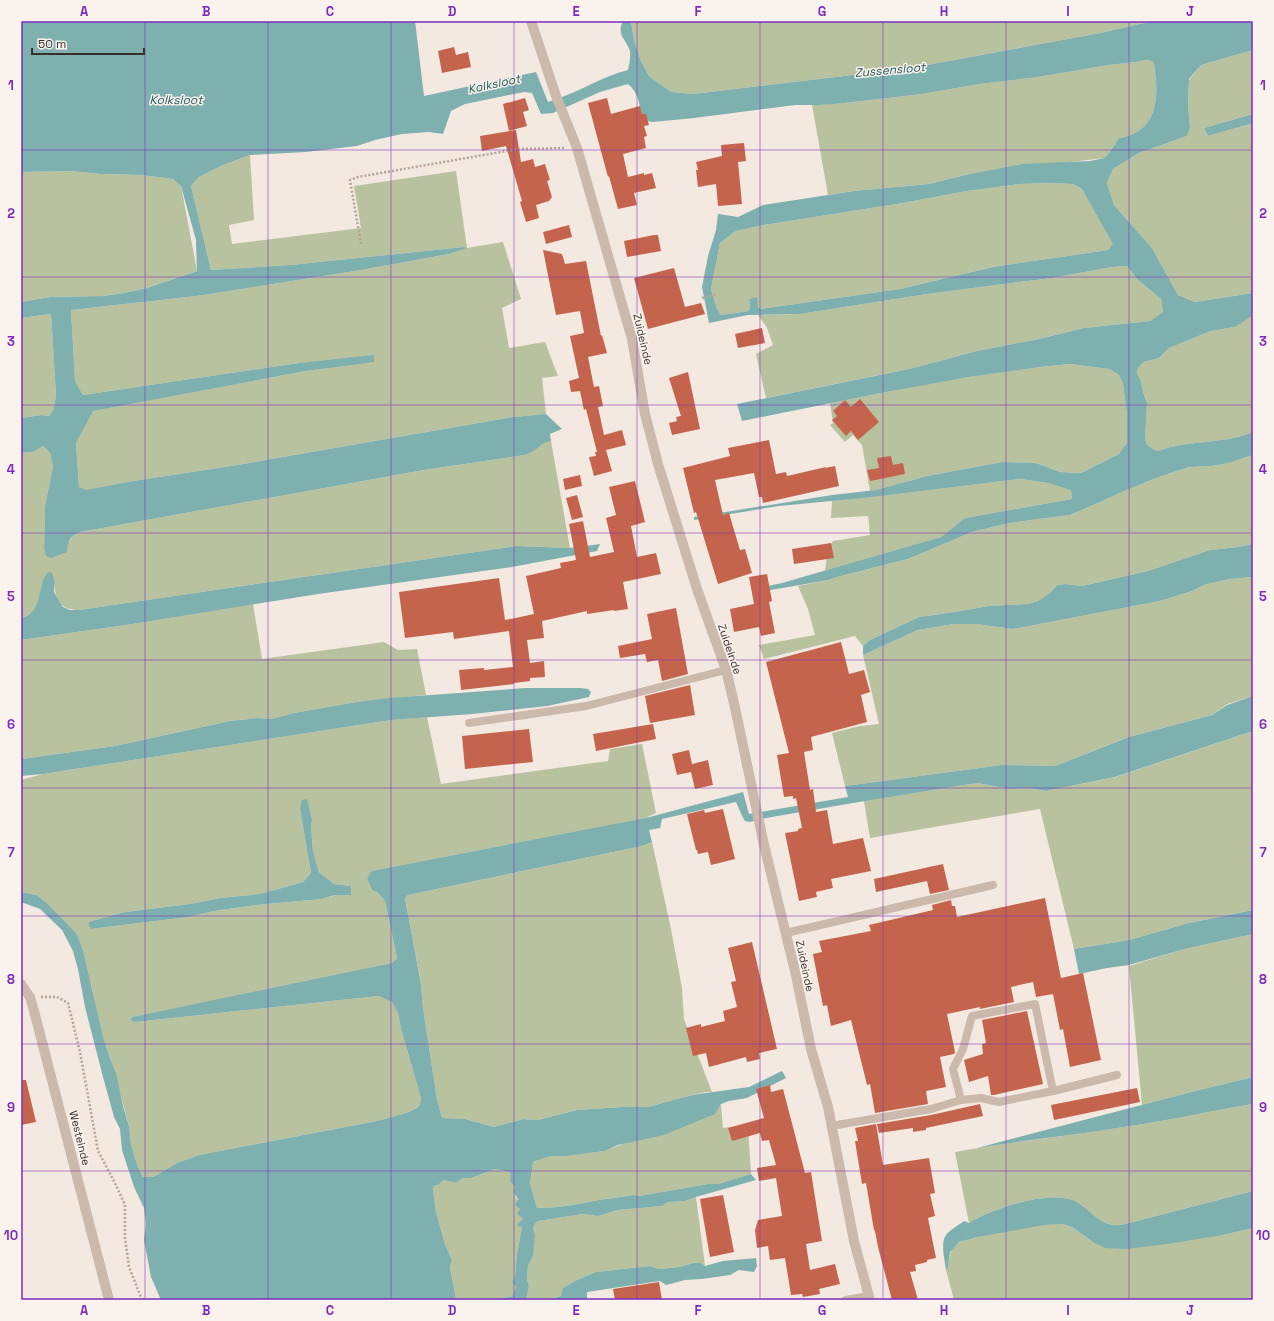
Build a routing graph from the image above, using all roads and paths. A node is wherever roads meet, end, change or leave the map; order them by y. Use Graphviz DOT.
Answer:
graph roads {
  1 [pos="530,21"];
  2 [pos="577,148"];
  3 [pos="361,244"];
  4 [pos="716,294"];
  5 [pos="702,298"];
  6 [pos="726,670"];
  7 [pos="469,723"];
  8 [pos="992,886"];
  9 [pos="786,933"];
  10 [pos="21,984"];
  11 [pos="30,997"];
  12 [pos="1117,1075"];
  13 [pos="1053,1091"];
  14 [pos="961,1100"];
  15 [pos="831,1126"];
  16 [pos="869,1298"];
  17 [pos="109,1300"];
  18 [pos="142,1300"];
  19 [pos="846,1300"];
  1 -- 2 [label="street, Zuideinde"];
  2 -- 3 [label="path"];
  2 -- 6 [label="street, Zuideinde"];
  4 -- 5 [label="path"];
  6 -- 7 [label="lane"];
  6 -- 9 [label="street, Zuideinde"];
  8 -- 9 [label="lane"];
  9 -- 15 [label="street, Zuideinde"];
  10 -- 11 [label="street, Westeinde"];
  11 -- 17 [label="street, Westeinde"];
  11 -- 18 [label="path"];
  12 -- 13 [label="lane"];
  13 -- 14 [label="lane"];
  13 -- 14 [label="lane"];
  14 -- 15 [label="lane"];
  15 -- 16 [label="street, Zuideinde"];
  16 -- 19 [label="lane, Zuideinde"];
}
